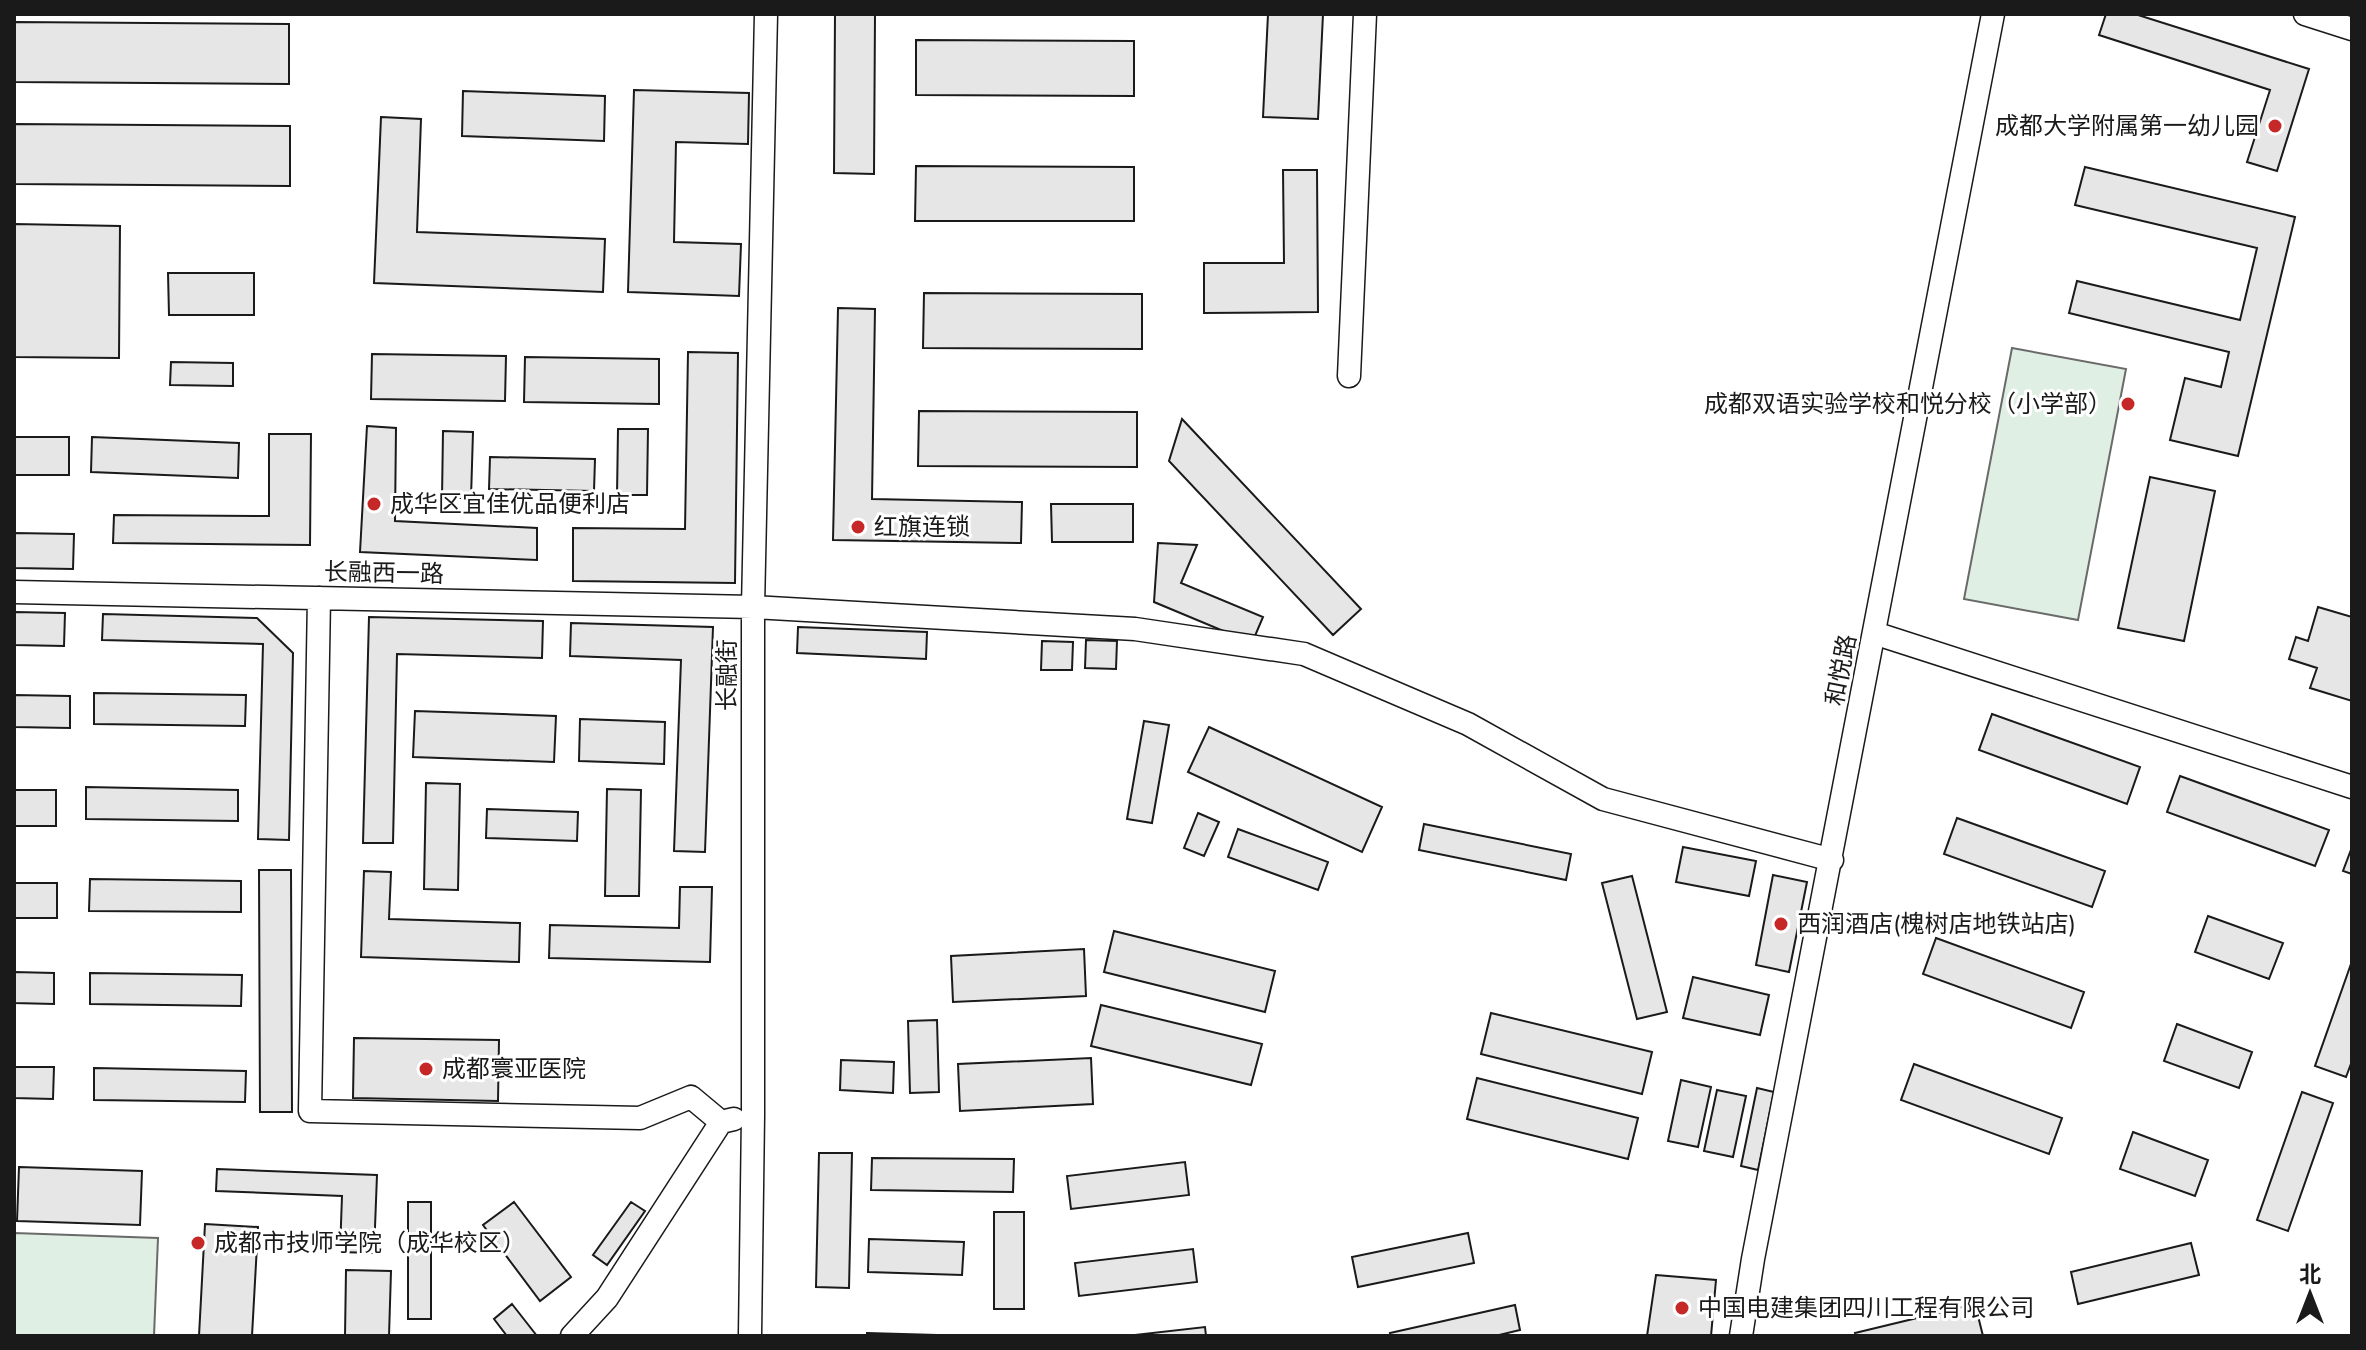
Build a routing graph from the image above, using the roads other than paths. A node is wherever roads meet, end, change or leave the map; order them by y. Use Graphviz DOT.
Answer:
graph roads {
  1 [pos="766,14"];
  2 [pos="1365,14"];
  3 [pos="1993,14"];
  4 [pos="2305,14"];
  5 [pos="2352,29"];
  6 [pos="1349,376"];
  7 [pos="14,592"];
  8 [pos="319,598"];
  9 [pos="753,607"];
  10 [pos="1874,633"];
  11 [pos="2352,787"];
  12 [pos="1832,860"];
  13 [pos="753,1115"];
  14 [pos="721,1122"];
  15 [pos="572,1336"];
  16 [pos="750,1336"];
  17 [pos="1741,1336"];
  1 -- 9 [label="street, 长融街"];
  2 -- 6 [label="street"];
  3 -- 10 [label="street, 和悦路"];
  4 -- 5 [label="street"];
  7 -- 8 [label="street, 长融西一路"];
  8 -- 9 [label="street, 长融西一路"];
  8 -- 14 [label="street"];
  9 -- 12 [label="street, 长融西一路"];
  9 -- 13 [label="street, 长融街"];
  10 -- 11 [label="street"];
  10 -- 12 [label="street, 和悦路"];
  12 -- 17 [label="street, 和悦路"];
  13 -- 14 [label="street"];
  13 -- 16 [label="street, 长融街"];
  14 -- 15 [label="street"];
}
